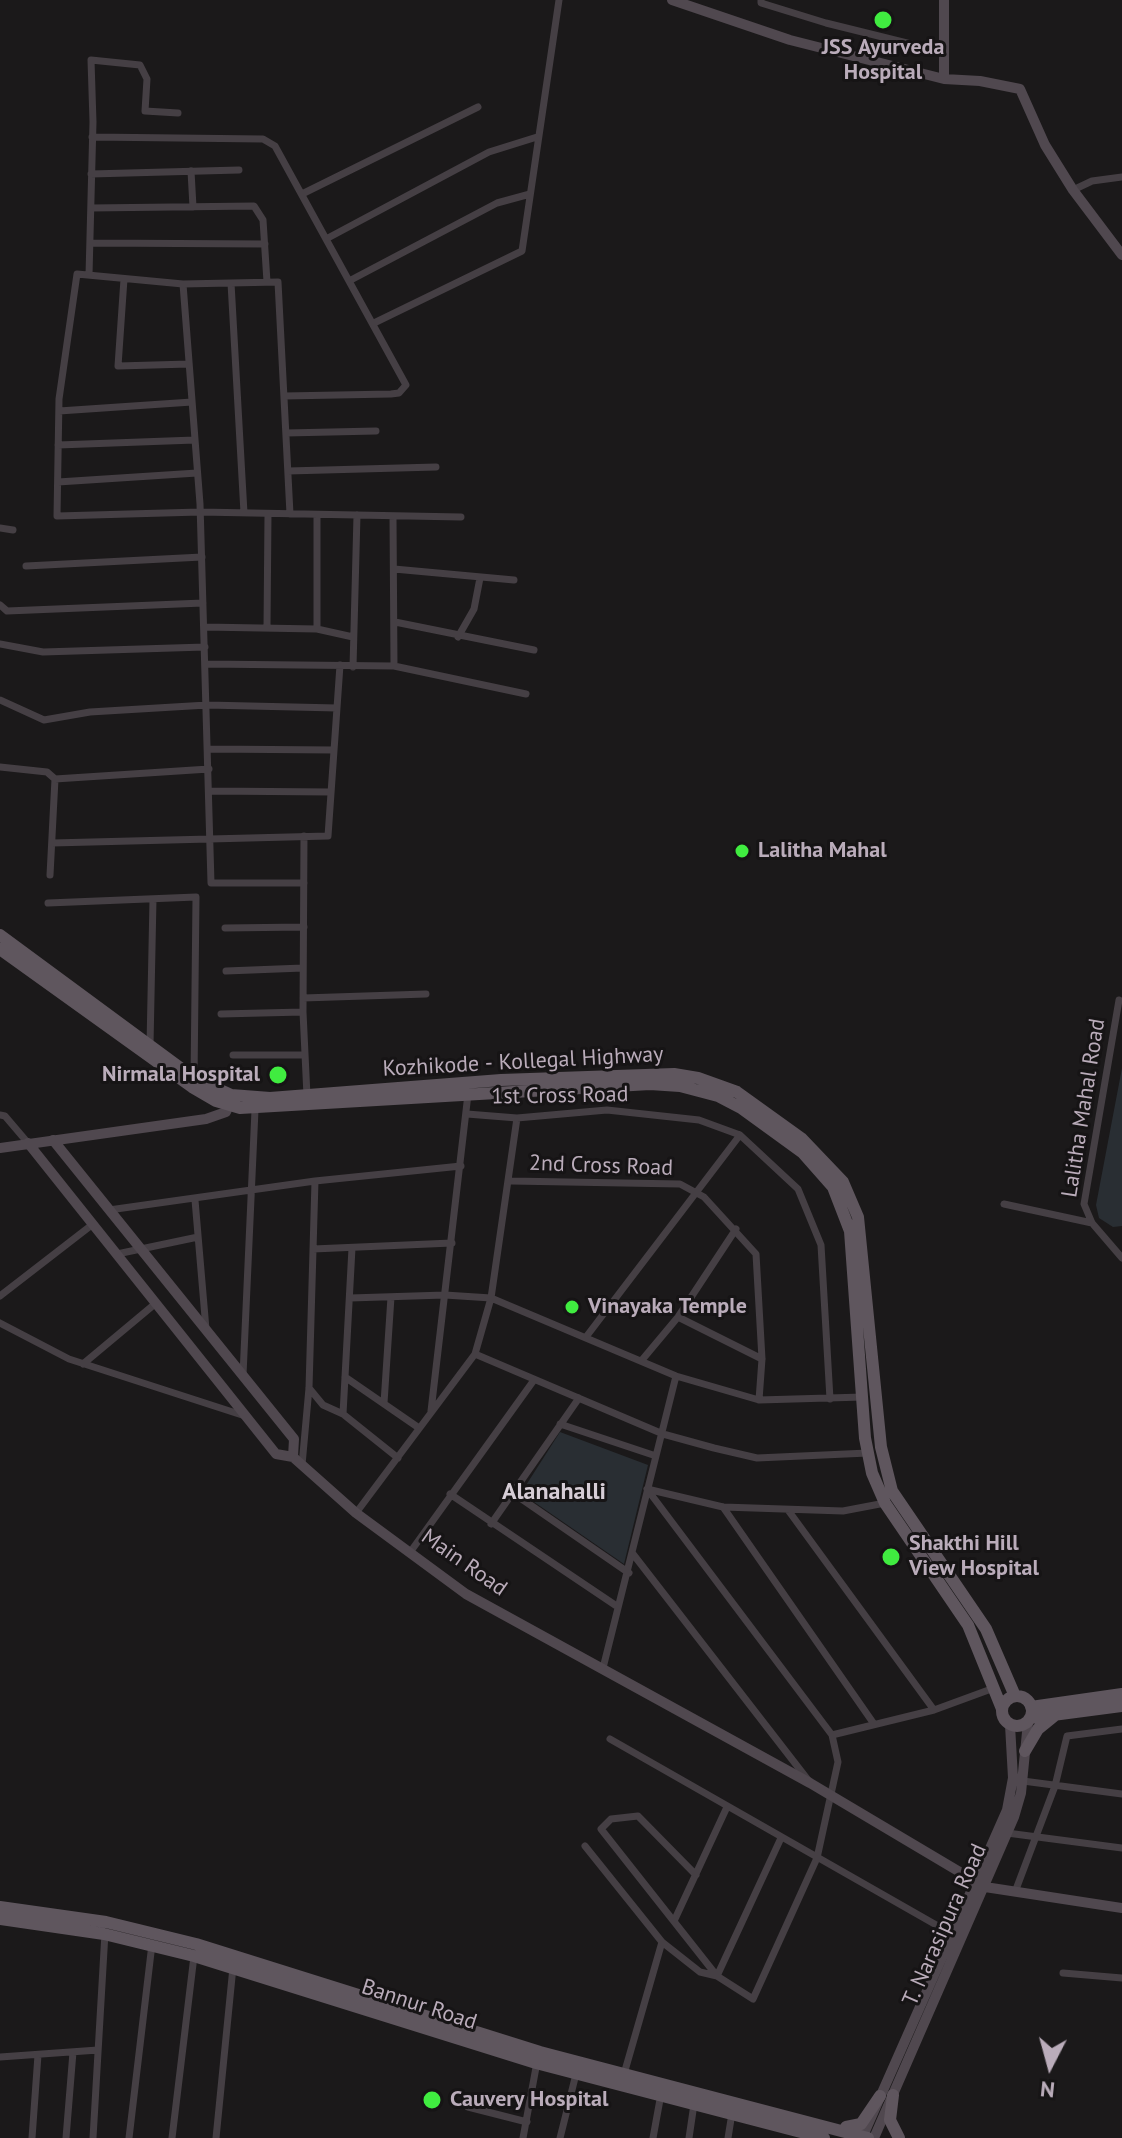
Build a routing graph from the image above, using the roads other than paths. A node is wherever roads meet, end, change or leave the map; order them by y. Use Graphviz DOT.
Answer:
graph roads {
  1 [pos="559,0"];
  2 [pos="750,0"];
  3 [pos="944,0"];
  4 [pos="674,1"];
  5 [pos="761,2"];
  6 [pos="915,45"];
  7 [pos="944,79"];
  8 [pos="478,107"];
  9 [pos="178,113"];
  10 [pos="92,137"];
  11 [pos="537,137"];
  12 [pos="239,170"];
  13 [pos="191,171"];
  14 [pos="91,174"];
  15 [pos="1122,177"];
  16 [pos="1073,190"];
  17 [pos="302,194"];
  18 [pos="530,194"];
  19 [pos="193,207"];
  20 [pos="91,208"];
  21 [pos="326,239"];
  22 [pos="91,243"];
  23 [pos="265,244"];
  24 [pos="1120,250"];
  25 [pos="89,275"];
  26 [pos="124,279"];
  27 [pos="349,281"];
  28 [pos="267,282"];
  29 [pos="231,283"];
  30 [pos="183,284"];
  31 [pos="374,323"];
  32 [pos="189,364"];
  33 [pos="284,396"];
  34 [pos="192,402"];
  35 [pos="59,411"];
  36 [pos="376,431"];
  37 [pos="286,433"];
  38 [pos="195,440"];
  39 [pos="58,445"];
  40 [pos="436,467"];
  41 [pos="288,471"];
  42 [pos="197,473"];
  43 [pos="58,482"];
  44 [pos="200,512"];
  45 [pos="244,513"];
  46 [pos="268,514"];
  47 [pos="290,514"];
  48 [pos="317,515"];
  49 [pos="357,515"];
  50 [pos="393,516"];
  51 [pos="461,517"];
  52 [pos="0,528"];
  53 [pos="13,530"];
  54 [pos="202,557"];
  55 [pos="26,566"];
  56 [pos="394,569"];
  57 [pos="480,578"];
  58 [pos="514,580"];
  59 [pos="203,603"];
  60 [pos="0,605"];
  61 [pos="395,622"];
  62 [pos="204,627"];
  63 [pos="267,627"];
  64 [pos="317,629"];
  65 [pos="353,637"];
  66 [pos="458,637"];
  67 [pos="0,644"];
  68 [pos="205,647"];
  69 [pos="534,650"];
  70 [pos="205,664"];
  71 [pos="340,665"];
  72 [pos="394,666"];
  73 [pos="353,667"];
  74 [pos="526,694"];
  75 [pos="0,700"];
  76 [pos="207,705"];
  77 [pos="337,708"];
  78 [pos="208,749"];
  79 [pos="334,750"];
  80 [pos="0,767"];
  81 [pos="209,769"];
  82 [pos="55,779"];
  83 [pos="209,791"];
  84 [pos="331,792"];
  85 [pos="304,836"];
  86 [pos="211,838"];
  87 [pos="52,843"];
  88 [pos="50,875"];
  89 [pos="211,883"];
  90 [pos="304,883"];
  91 [pos="196,897"];
  92 [pos="153,899"];
  93 [pos="48,903"];
  94 [pos="304,927"];
  95 [pos="225,928"];
  96 [pos="0,935"];
  97 [pos="0,949"];
  98 [pos="303,968"];
  99 [pos="226,971"];
  100 [pos="426,994"];
  101 [pos="303,998"];
  102 [pos="1119,1000"];
  103 [pos="303,1012"];
  104 [pos="221,1014"];
  105 [pos="150,1045"];
  106 [pos="233,1055"];
  107 [pos="304,1055"];
  108 [pos="193,1082"];
  109 [pos="468,1094"];
  110 [pos="232,1100"];
  111 [pos="307,1100"];
  112 [pos="255,1110"];
  113 [pos="467,1114"];
  114 [pos="0,1115"];
  115 [pos="517,1118"];
  116 [pos="740,1135"];
  117 [pos="53,1140"];
  118 [pos="28,1143"];
  119 [pos="0,1148"];
  120 [pos="461,1166"];
  121 [pos="315,1181"];
  122 [pos="511,1181"];
  123 [pos="253,1190"];
  124 [pos="695,1192"];
  125 [pos="195,1200"];
  126 [pos="1004,1204"];
  127 [pos="109,1210"];
  128 [pos="1092,1223"];
  129 [pos="93,1224"];
  130 [pos="736,1229"];
  131 [pos="198,1237"];
  132 [pos="452,1243"];
  133 [pos="139,1248"];
  134 [pos="352,1248"];
  135 [pos="313,1249"];
  136 [pos="117,1254"];
  137 [pos="1122,1258"];
  138 [pos="445,1295"];
  139 [pos="0,1296"];
  140 [pos="391,1297"];
  141 [pos="350,1298"];
  142 [pos="491,1298"];
  143 [pos="156,1303"];
  144 [pos="678,1317"];
  145 [pos="0,1323"];
  146 [pos="206,1332"];
  147 [pos="586,1337"];
  148 [pos="475,1354"];
  149 [pos="762,1359"];
  150 [pos="642,1360"];
  151 [pos="83,1364"];
  152 [pos="243,1376"];
  153 [pos="676,1376"];
  154 [pos="345,1377"];
  155 [pos="534,1380"];
  156 [pos="309,1388"];
  157 [pos="863,1397"];
  158 [pos="579,1398"];
  159 [pos="830,1399"];
  160 [pos="759,1400"];
  161 [pos="384,1403"];
  162 [pos="431,1413"];
  163 [pos="343,1414"];
  164 [pos="242,1415"];
  165 [pos="560,1424"];
  166 [pos="419,1428"];
  167 [pos="663,1434"];
  168 [pos="868,1453"];
  169 [pos="656,1456"];
  170 [pos="293,1457"];
  171 [pos="398,1458"];
  172 [pos="302,1465"];
  173 [pos="647,1489"];
  174 [pos="513,1493"];
  175 [pos="450,1494"];
  176 [pos="885,1503"];
  177 [pos="723,1507"];
  178 [pos="788,1510"];
  179 [pos="356,1513"];
  180 [pos="491,1524"];
  181 [pos="911,1532"];
  182 [pos="411,1551"];
  183 [pos="633,1554"];
  184 [pos="629,1573"];
  185 [pos="618,1607"];
  186 [pos="603,1668"];
  187 [pos="1004,1671"];
  188 [pos="994,1688"];
  189 [pos="1122,1694"];
  190 [pos="1015,1696"];
  191 [pos="1067,1701"];
  192 [pos="1122,1706"];
  193 [pos="1002,1709"];
  194 [pos="934,1710"];
  195 [pos="1057,1715"];
  196 [pos="1030,1716"];
  197 [pos="874,1724"];
  198 [pos="1010,1725"];
  199 [pos="1122,1729"];
  200 [pos="832,1735"];
  201 [pos="610,1739"];
  202 [pos="1025,1751"];
  203 [pos="1023,1781"];
  204 [pos="810,1783"];
  205 [pos="1055,1786"];
  206 [pos="1122,1794"];
  207 [pos="828,1796"];
  208 [pos="727,1807"];
  209 [pos="1007,1833"];
  210 [pos="1038,1837"];
  211 [pos="781,1838"];
  212 [pos="585,1846"];
  213 [pos="1122,1848"];
  214 [pos="817,1858"];
  215 [pos="696,1875"];
  216 [pos="981,1885"];
  217 [pos="1015,1892"];
  218 [pos="0,1907"];
  219 [pos="1122,1908"];
  220 [pos="0,1919"];
  221 [pos="675,1919"];
  222 [pos="105,1928"];
  223 [pos="952,1934"];
  224 [pos="662,1942"];
  225 [pos="152,1944"];
  226 [pos="194,1956"];
  227 [pos="233,1967"];
  228 [pos="1063,1973"];
  229 [pos="717,1976"];
  230 [pos="1122,1978"];
  231 [pos="448,2030"];
  232 [pos="98,2050"];
  233 [pos="73,2052"];
  234 [pos="38,2055"];
  235 [pos="0,2057"];
  236 [pos="538,2058"];
  237 [pos="576,2074"];
  238 [pos="624,2074"];
  239 [pos="661,2094"];
  240 [pos="886,2095"];
  241 [pos="694,2104"];
  242 [pos="468,2107"];
  243 [pos="732,2113"];
  244 [pos="527,2122"];
  245 [pos="825,2132"];
  246 [pos="867,2137"];
  247 [pos="32,2138"];
  248 [pos="66,2138"];
  249 [pos="93,2138"];
  250 [pos="129,2138"];
  251 [pos="172,2138"];
  252 [pos="216,2138"];
  253 [pos="523,2138"];
  254 [pos="560,2138"];
  255 [pos="653,2138"];
  256 [pos="689,2138"];
  257 [pos="728,2138"];
  258 [pos="899,2138"];
  1 -- 11 [label="street"];
  2 -- 5 [label="street"];
  3 -- 7 [label="street"];
  4 -- 7 [label="street"];
  5 -- 6 [label="street"];
  7 -- 16 [label="street"];
  8 -- 17 [label="street"];
  9 -- 10 [label="street"];
  10 -- 14 [label="street"];
  10 -- 17 [label="street"];
  11 -- 18 [label="street"];
  11 -- 21 [label="street"];
  12 -- 13 [label="street"];
  13 -- 14 [label="street"];
  13 -- 19 [label="street"];
  14 -- 20 [label="street"];
  15 -- 16 [label="street"];
  16 -- 24 [label="street"];
  17 -- 21 [label="street"];
  18 -- 27 [label="street"];
  18 -- 31 [label="street"];
  19 -- 20 [label="street"];
  19 -- 23 [label="street"];
  20 -- 22 [label="street"];
  21 -- 27 [label="street"];
  22 -- 23 [label="street"];
  22 -- 25 [label="street"];
  23 -- 28 [label="street"];
  25 -- 26 [label="street"];
  25 -- 35 [label="street"];
  26 -- 30 [label="street"];
  26 -- 32 [label="street"];
  27 -- 31 [label="street"];
  28 -- 29 [label="street"];
  28 -- 33 [label="street"];
  29 -- 30 [label="street"];
  29 -- 45 [label="street"];
  30 -- 32 [label="street"];
  31 -- 33 [label="street"];
  32 -- 34 [label="street"];
  33 -- 37 [label="street"];
  34 -- 35 [label="street"];
  34 -- 38 [label="street"];
  35 -- 39 [label="street"];
  36 -- 37 [label="street"];
  37 -- 41 [label="street"];
  38 -- 39 [label="street"];
  38 -- 42 [label="street"];
  39 -- 43 [label="street"];
  40 -- 41 [label="street"];
  41 -- 47 [label="street"];
  42 -- 43 [label="street"];
  42 -- 44 [label="street"];
  43 -- 44 [label="street"];
  44 -- 45 [label="street"];
  44 -- 54 [label="street"];
  45 -- 46 [label="street"];
  46 -- 47 [label="street"];
  46 -- 63 [label="street"];
  47 -- 48 [label="street"];
  48 -- 49 [label="street"];
  48 -- 64 [label="street"];
  49 -- 50 [label="street"];
  49 -- 65 [label="street"];
  50 -- 51 [label="street"];
  50 -- 56 [label="street"];
  52 -- 53 [label="street"];
  54 -- 55 [label="street"];
  54 -- 59 [label="street"];
  56 -- 57 [label="street"];
  56 -- 61 [label="street"];
  57 -- 58 [label="street"];
  57 -- 66 [label="street"];
  59 -- 60 [label="street"];
  59 -- 62 [label="street"];
  61 -- 66 [label="street"];
  61 -- 72 [label="street"];
  62 -- 63 [label="street"];
  62 -- 68 [label="street"];
  63 -- 64 [label="street"];
  64 -- 65 [label="street"];
  65 -- 73 [label="street"];
  66 -- 69 [label="street"];
  67 -- 68 [label="street"];
  68 -- 70 [label="street"];
  70 -- 71 [label="street"];
  70 -- 76 [label="street"];
  71 -- 73 [label="street"];
  71 -- 77 [label="street"];
  72 -- 73 [label="street"];
  72 -- 74 [label="street"];
  75 -- 76 [label="street"];
  76 -- 77 [label="street"];
  76 -- 78 [label="street"];
  77 -- 79 [label="street"];
  78 -- 79 [label="street"];
  78 -- 81 [label="street"];
  79 -- 84 [label="street"];
  80 -- 82 [label="street"];
  81 -- 82 [label="street"];
  81 -- 83 [label="street"];
  82 -- 87 [label="street"];
  83 -- 84 [label="street"];
  83 -- 86 [label="street"];
  84 -- 85 [label="street"];
  85 -- 86 [label="street"];
  85 -- 90 [label="street"];
  86 -- 87 [label="street"];
  86 -- 89 [label="street"];
  87 -- 88 [label="street"];
  89 -- 90 [label="street"];
  89 -- 91 [label="street"];
  90 -- 94 [label="street"];
  91 -- 92 [label="street"];
  91 -- 108 [label="street"];
  92 -- 93 [label="street"];
  92 -- 105 [label="street"];
  94 -- 95 [label="street"];
  94 -- 98 [label="street"];
  96 -- 105 [label="main road, Kozhikode - Kollegal Highway"];
  97 -- 108 [label="main road, Kozhikode - Kollegal Highway"];
  98 -- 99 [label="street"];
  98 -- 101 [label="street"];
  100 -- 101 [label="street"];
  101 -- 103 [label="street"];
  102 -- 128 [label="street, Lalitha Mahal Road"];
  103 -- 104 [label="street"];
  103 -- 107 [label="street"];
  105 -- 108 [label="main road, Kozhikode - Kollegal Highway"];
  106 -- 107 [label="street"];
  107 -- 111 [label="street"];
  108 -- 110 [label="main road, Kozhikode - Kollegal Highway"];
  109 -- 111 [label="main road, Kozhikode - Kollegal Highway"];
  109 -- 113 [label="street, 1st Cross Road"];
  109 -- 157 [label="main road, Kozhikode - Kollegal Highway"];
  110 -- 111 [label="main road, Kozhikode - Kollegal Highway"];
  110 -- 112 [label="main road, Kozhikode - Kollegal Highway"];
  110 -- 117 [label="street"];
  111 -- 112 [label="main road, Kozhikode - Kollegal Highway"];
  111 -- 181 [label="main road, Kozhikode - Kollegal Highway"];
  112 -- 123 [label="street"];
  113 -- 115 [label="street, 1st Cross Road"];
  113 -- 120 [label="street, 1st Cross Road"];
  114 -- 118 [label="street"];
  115 -- 116 [label="street, 1st Cross Road"];
  115 -- 122 [label="street"];
  116 -- 124 [label="street"];
  116 -- 159 [label="street, 1st Cross Road"];
  117 -- 118 [label="street"];
  117 -- 127 [label="street"];
  118 -- 119 [label="street"];
  118 -- 129 [label="street, Main Road"];
  120 -- 121 [label="street"];
  120 -- 132 [label="street, 1st Cross Road"];
  121 -- 123 [label="street"];
  121 -- 135 [label="street"];
  122 -- 124 [label="street, 2nd Cross Road"];
  122 -- 142 [label="street"];
  123 -- 125 [label="street"];
  123 -- 152 [label="street"];
  124 -- 130 [label="street, 2nd Cross Road"];
  124 -- 147 [label="street"];
  125 -- 127 [label="street"];
  125 -- 131 [label="street"];
  126 -- 128 [label="street"];
  127 -- 133 [label="street"];
  128 -- 137 [label="street, Lalitha Mahal Road"];
  129 -- 136 [label="street, Main Road"];
  129 -- 139 [label="street"];
  130 -- 144 [label="street"];
  130 -- 149 [label="street, 2nd Cross Road"];
  131 -- 133 [label="street"];
  131 -- 146 [label="street"];
  132 -- 134 [label="street"];
  132 -- 138 [label="street, 1st Cross Road"];
  133 -- 136 [label="street"];
  133 -- 146 [label="street"];
  134 -- 135 [label="street"];
  134 -- 141 [label="street"];
  135 -- 156 [label="street"];
  136 -- 143 [label="street, Main Road"];
  138 -- 140 [label="street"];
  138 -- 142 [label="street"];
  138 -- 162 [label="street, 1st Cross Road"];
  140 -- 141 [label="street"];
  140 -- 161 [label="street"];
  141 -- 154 [label="street"];
  142 -- 147 [label="street"];
  142 -- 148 [label="street"];
  143 -- 151 [label="street"];
  143 -- 164 [label="street, Main Road"];
  144 -- 149 [label="street"];
  144 -- 150 [label="street"];
  145 -- 151 [label="street"];
  146 -- 152 [label="street"];
  147 -- 150 [label="street"];
  148 -- 155 [label="street"];
  148 -- 162 [label="street"];
  149 -- 160 [label="street, 2nd Cross Road"];
  150 -- 153 [label="street"];
  151 -- 164 [label="street"];
  152 -- 170 [label="street"];
  153 -- 160 [label="street"];
  153 -- 167 [label="street"];
  154 -- 161 [label="street"];
  154 -- 163 [label="street"];
  155 -- 158 [label="street"];
  155 -- 175 [label="street"];
  156 -- 163 [label="street"];
  156 -- 172 [label="street"];
  157 -- 159 [label="street"];
  157 -- 168 [label="main road, Kozhikode - Kollegal Highway"];
  158 -- 165 [label="street"];
  158 -- 167 [label="street"];
  159 -- 160 [label="street"];
  161 -- 166 [label="street"];
  162 -- 166 [label="street"];
  163 -- 171 [label="street"];
  164 -- 170 [label="street, Main Road"];
  165 -- 169 [label="street"];
  165 -- 174 [label="street"];
  166 -- 171 [label="street"];
  167 -- 168 [label="street"];
  167 -- 169 [label="street"];
  168 -- 176 [label="main road, Kozhikode - Kollegal Highway"];
  169 -- 173 [label="street"];
  170 -- 172 [label="street, Main Road"];
  171 -- 179 [label="street"];
  172 -- 179 [label="street, Main Road"];
  173 -- 177 [label="street"];
  173 -- 183 [label="street"];
  173 -- 200 [label="street"];
  174 -- 180 [label="street"];
  174 -- 184 [label="street"];
  175 -- 180 [label="street"];
  175 -- 182 [label="street"];
  176 -- 178 [label="street"];
  176 -- 181 [label="main road, Kozhikode - Kollegal Highway"];
  177 -- 178 [label="street"];
  177 -- 197 [label="street"];
  178 -- 194 [label="street"];
  179 -- 182 [label="street, Main Road"];
  180 -- 185 [label="street"];
  181 -- 187 [label="main road, Kozhikode - Kollegal Highway"];
  181 -- 188 [label="main road, Kozhikode - Kollegal Highway"];
  182 -- 186 [label="street, Main Road"];
  183 -- 184 [label="street"];
  183 -- 204 [label="street"];
  184 -- 185 [label="street"];
  185 -- 186 [label="street"];
  186 -- 204 [label="street, Main Road"];
  187 -- 190 [label="main road, Kozhikode - Kollegal Highway"];
  187 -- 191 [label="main road"];
  188 -- 193 [label="main road, Kozhikode - Kollegal Highway"];
  188 -- 194 [label="street"];
  189 -- 191 [label="main road"];
  190 -- 193 [label="main road"];
  190 -- 196 [label="main road"];
  191 -- 196 [label="main road"];
  192 -- 195 [label="main road"];
  193 -- 198 [label="main road"];
  194 -- 197 [label="street"];
  195 -- 196 [label="main road"];
  195 -- 202 [label="main road"];
  196 -- 198 [label="main road"];
  196 -- 202 [label="street, T. Narasipura Road"];
  197 -- 200 [label="street"];
  198 -- 216 [label="street, T. Narasipura Road"];
  199 -- 205 [label="street"];
  200 -- 207 [label="street"];
  201 -- 208 [label="street"];
  202 -- 203 [label="street, T. Narasipura Road"];
  203 -- 205 [label="street"];
  203 -- 209 [label="street, T. Narasipura Road"];
  204 -- 207 [label="street, Main Road"];
  205 -- 206 [label="street"];
  205 -- 210 [label="street"];
  207 -- 214 [label="street"];
  207 -- 216 [label="street, Main Road"];
  208 -- 211 [label="street"];
  208 -- 215 [label="street"];
  209 -- 210 [label="street"];
  209 -- 216 [label="street, T. Narasipura Road"];
  210 -- 213 [label="street"];
  210 -- 217 [label="street"];
  211 -- 214 [label="street"];
  211 -- 229 [label="street"];
  212 -- 224 [label="street"];
  214 -- 223 [label="street"];
  214 -- 229 [label="street"];
  215 -- 221 [label="street"];
  215 -- 221 [label="street"];
  216 -- 217 [label="street"];
  216 -- 223 [label="street, T. Narasipura Road"];
  216 -- 240 [label="street, T. Narasipura Road"];
  217 -- 219 [label="street"];
  218 -- 222 [label="main road"];
  220 -- 222 [label="main road, Bannur Road"];
  221 -- 229 [label="street"];
  222 -- 225 [label="main road, Bannur Road"];
  222 -- 231 [label="main road"];
  222 -- 232 [label="street"];
  223 -- 240 [label="street, T. Narasipura Road"];
  224 -- 229 [label="street"];
  224 -- 238 [label="street"];
  225 -- 226 [label="main road, Bannur Road"];
  225 -- 250 [label="street"];
  226 -- 227 [label="main road, Bannur Road"];
  226 -- 251 [label="street"];
  227 -- 231 [label="main road, Bannur Road"];
  227 -- 252 [label="street"];
  228 -- 230 [label="street"];
  231 -- 236 [label="main road, Bannur Road"];
  232 -- 233 [label="street"];
  232 -- 249 [label="street"];
  233 -- 234 [label="street"];
  233 -- 248 [label="street"];
  234 -- 235 [label="street"];
  234 -- 247 [label="street"];
  236 -- 237 [label="main road, Bannur Road"];
  236 -- 238 [label="main road"];
  236 -- 244 [label="street"];
  237 -- 239 [label="main road, Bannur Road"];
  237 -- 254 [label="street"];
  238 -- 245 [label="main road"];
  239 -- 241 [label="main road, Bannur Road"];
  239 -- 255 [label="street"];
  240 -- 245 [label="main road"];
  240 -- 246 [label="street, T. Narasipura Road"];
  240 -- 258 [label="main road"];
  241 -- 243 [label="main road, Bannur Road"];
  241 -- 256 [label="street"];
  242 -- 244 [label="street"];
  243 -- 245 [label="main road, Bannur Road"];
  243 -- 257 [label="street"];
  244 -- 253 [label="street"];
  245 -- 246 [label="main road"];
}
